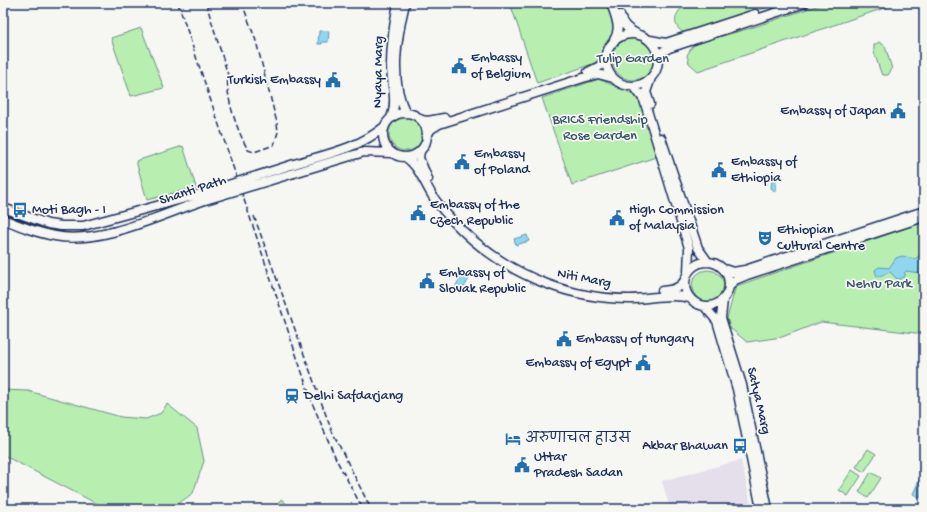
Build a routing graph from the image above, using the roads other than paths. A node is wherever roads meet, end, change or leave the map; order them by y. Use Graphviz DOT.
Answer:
graph roads {
  1 [pos="398,3"];
  2 [pos="405,3"];
  3 [pos="611,3"];
  4 [pos="616,3"];
  5 [pos="788,3"];
  6 [pos="806,3"];
  7 [pos="637,34"];
  8 [pos="650,40"];
  9 [pos="613,42"];
  10 [pos="606,56"];
  11 [pos="658,59"];
  12 [pos="613,78"];
  13 [pos="651,78"];
  14 [pos="634,86"];
  15 [pos="406,113"];
  16 [pos="390,118"];
  17 [pos="421,120"];
  18 [pos="384,127"];
  19 [pos="426,137"];
  20 [pos="420,151"];
  21 [pos="391,153"];
  22 [pos="405,157"];
  23 [pos="292,168"];
  24 [pos="201,198"];
  25 [pos="3,208"];
  26 [pos="924,211"];
  27 [pos="924,217"];
  28 [pos="3,219"];
  29 [pos="708,262"];
  30 [pos="724,269"];
  31 [pos="686,276"];
  32 [pos="730,287"];
  33 [pos="690,298"];
  34 [pos="723,300"];
  35 [pos="704,306"];
  36 [pos="761,509"];
  37 [pos="768,509"];
  1 -- 16 [label="main road, Nyaya Marg"];
  2 -- 15 [label="main road, Nyaya Marg"];
  3 -- 9 [label="main road"];
  4 -- 7 [label="main road"];
  5 -- 8 [label="main road"];
  6 -- 11 [label="main road"];
  7 -- 8 [label="main road"];
  7 -- 9 [label="main road"];
  8 -- 11 [label="main road"];
  9 -- 10 [label="main road"];
  10 -- 12 [label="main road"];
  10 -- 17 [label="main road"];
  11 -- 13 [label="main road"];
  12 -- 14 [label="main road"];
  12 -- 19 [label="main road"];
  13 -- 14 [label="main road"];
  13 -- 29 [label="main road"];
  14 -- 31 [label="main road"];
  15 -- 16 [label="main road"];
  15 -- 17 [label="main road"];
  16 -- 18 [label="main road"];
  17 -- 19 [label="main road"];
  18 -- 21 [label="main road"];
  18 -- 23 [label="main road, Shanti Path"];
  19 -- 20 [label="main road"];
  20 -- 22 [label="main road"];
  20 -- 31 [label="main road, Niti Marg"];
  21 -- 22 [label="main road"];
  21 -- 23 [label="main road, Shanti Path"];
  22 -- 33 [label="main road, Niti Marg"];
  23 -- 24 [label="main road, Shanti Path, bridge"];
  24 -- 25 [label="main road, Shanti Path"];
  24 -- 28 [label="main road, Shanti Path"];
  26 -- 30 [label="main road"];
  27 -- 32 [label="main road"];
  29 -- 30 [label="main road"];
  29 -- 31 [label="main road"];
  30 -- 32 [label="main road"];
  31 -- 33 [label="main road"];
  32 -- 34 [label="main road"];
  33 -- 35 [label="main road"];
  34 -- 35 [label="main road"];
  34 -- 37 [label="main road, Satya Marg"];
  35 -- 36 [label="main road, Satya Marg"];
}
